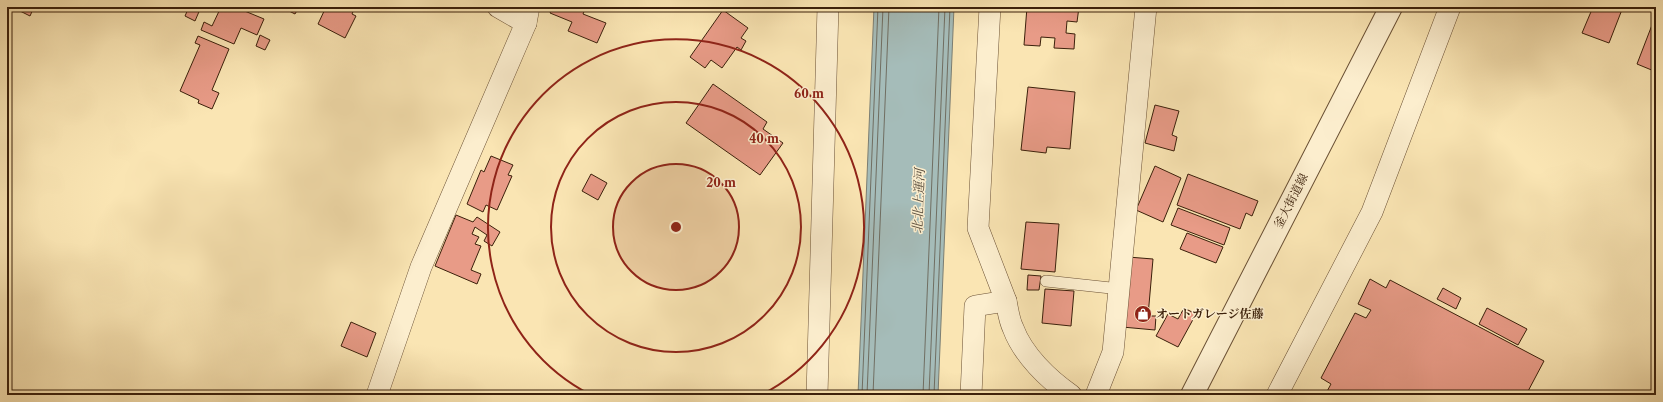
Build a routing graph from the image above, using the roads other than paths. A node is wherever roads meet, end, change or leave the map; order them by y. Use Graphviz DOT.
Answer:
graph roads {
  1 [pos="498,7"];
  2 [pos="828,7"];
  3 [pos="990,7"];
  4 [pos="1146,7"];
  5 [pos="1391,7"];
  6 [pos="1450,7"];
  7 [pos="527,15"];
  8 [pos="1046,281"];
  9 [pos="1120,288"];
  10 [pos="1006,301"];
  11 [pos="376,395"];
  12 [pos="817,395"];
  13 [pos="970,395"];
  14 [pos="1071,395"];
  15 [pos="1096,395"];
  16 [pos="1192,395"];
  17 [pos="1277,395"];
  1 -- 7 [label="street"];
  2 -- 12 [label="street"];
  3 -- 10 [label="street"];
  4 -- 9 [label="street"];
  5 -- 16 [label="street, 釜大街道線"];
  6 -- 17 [label="street"];
  7 -- 11 [label="street"];
  8 -- 9 [label="lane"];
  9 -- 15 [label="street"];
  10 -- 13 [label="street"];
  10 -- 14 [label="street"];
}
